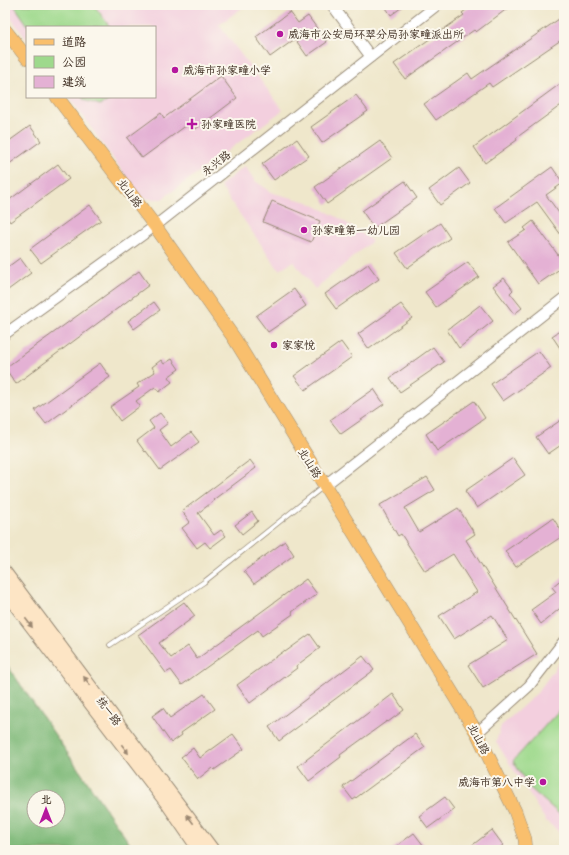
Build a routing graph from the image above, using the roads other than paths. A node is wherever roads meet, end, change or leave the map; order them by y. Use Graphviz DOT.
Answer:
graph roads {
  1 [pos="332,5"];
  2 [pos="437,5"];
  3 [pos="5,30"];
  4 [pos="26,57"];
  5 [pos="370,57"];
  6 [pos="57,98"];
  7 [pos="155,226"];
  8 [pos="564,298"];
  9 [pos="5,334"];
  10 [pos="324,486"];
  11 [pos="5,572"];
  12 [pos="5,592"];
  13 [pos="564,641"];
  14 [pos="110,645"];
  15 [pos="477,733"];
  16 [pos="199,850"];
  17 [pos="213,850"];
  18 [pos="526,850"];
  1 -- 5 [label="street"];
  2 -- 5 [label="street, 永兴路"];
  3 -- 4 [label="main road"];
  5 -- 7 [label="street, 永兴路"];
  6 -- 7 [label="main road, 北山路"];
  7 -- 9 [label="street, 永兴路"];
  7 -- 10 [label="main road, 北山路"];
  8 -- 10 [label="street"];
  10 -- 14 [label="lane"];
  10 -- 15 [label="main road, 北山路"];
  17 -- 11 [label="main road, 统一路, one-way"];
  12 -- 16 [label="main road, 统一路, one-way"];
  13 -- 15 [label="street"];
  15 -- 18 [label="main road, 北山路"];
}
